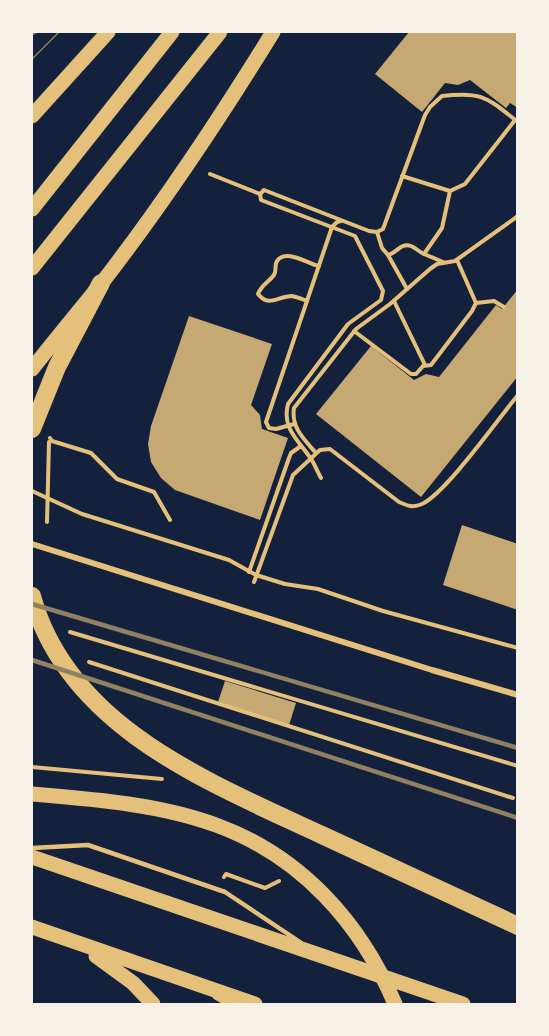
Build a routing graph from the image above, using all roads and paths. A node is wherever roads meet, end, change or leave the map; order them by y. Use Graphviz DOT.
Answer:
graph roads {
  1 [pos="108,32"];
  2 [pos="172,32"];
  3 [pos="220,32"];
  4 [pos="273,32"];
  5 [pos="32,116"];
  6 [pos="516,121"];
  7 [pos="210,174"];
  8 [pos="402,176"];
  9 [pos="450,191"];
  10 [pos="260,194"];
  11 [pos="32,209"];
  12 [pos="518,216"];
  13 [pos="342,221"];
  14 [pos="332,227"];
  15 [pos="377,232"];
  16 [pos="424,254"];
  17 [pos="388,255"];
  18 [pos="456,260"];
  19 [pos="444,262"];
  20 [pos="319,266"];
  21 [pos="32,268"];
  22 [pos="101,283"];
  23 [pos="407,289"];
  24 [pos="307,301"];
  25 [pos="394,301"];
  26 [pos="476,303"];
  27 [pos="504,307"];
  28 [pos="354,331"];
  29 [pos="425,365"];
  30 [pos="32,369"];
  31 [pos="518,395"];
  32 [pos="294,424"];
  33 [pos="288,426"];
  34 [pos="32,429"];
  35 [pos="301,446"];
  36 [pos="316,453"];
  37 [pos="310,457"];
  38 [pos="321,478"];
  39 [pos="32,491"];
  40 [pos="47,497"];
  41 [pos="170,520"];
  42 [pos="47,522"];
  43 [pos="32,544"];
  44 [pos="249,572"];
  45 [pos="256,575"];
  46 [pos="254,582"];
  47 [pos="32,596"];
  48 [pos="65,630"];
  49 [pos="518,648"];
  50 [pos="88,662"];
  51 [pos="518,694"];
  52 [pos="518,766"];
  53 [pos="32,794"];
  54 [pos="513,798"];
  55 [pos="32,848"];
  56 [pos="32,857"];
  57 [pos="518,926"];
  58 [pos="32,927"];
  59 [pos="70,941"];
  60 [pos="319,955"];
  61 [pos="193,983"];
  62 [pos="153,1005"];
  63 [pos="226,1005"];
  64 [pos="255,1005"];
  65 [pos="395,1005"];
  66 [pos="463,1005"];
  1 -- 5 [label="main road"];
  2 -- 11 [label="main road"];
  3 -- 21 [label="main road"];
  4 -- 22 [label="main road"];
  6 -- 8 [label="path"];
  6 -- 9 [label="path"];
  7 -- 10 [label="path"];
  8 -- 9 [label="path"];
  8 -- 15 [label="path"];
  9 -- 16 [label="path"];
  10 -- 13 [label="path"];
  10 -- 14 [label="path"];
  12 -- 18 [label="path"];
  13 -- 14 [label="path"];
  13 -- 15 [label="path"];
  14 -- 20 [label="path"];
  14 -- 33 [label="path"];
  15 -- 17 [label="path"];
  16 -- 17 [label="path"];
  16 -- 19 [label="path"];
  17 -- 23 [label="path"];
  18 -- 19 [label="path"];
  18 -- 26 [label="path"];
  19 -- 23 [label="path"];
  20 -- 24 [label="path"];
  20 -- 24 [label="path"];
  22 -- 30 [label="main road"];
  22 -- 34 [label="highway"];
  23 -- 25 [label="path"];
  24 -- 33 [label="path"];
  25 -- 28 [label="path"];
  25 -- 29 [label="path"];
  26 -- 27 [label="path"];
  26 -- 29 [label="path"];
  28 -- 29 [label="path"];
  28 -- 32 [label="path"];
  31 -- 36 [label="path"];
  32 -- 33 [label="path"];
  32 -- 36 [label="path"];
  33 -- 35 [label="path"];
  35 -- 37 [label="path"];
  35 -- 44 [label="path"];
  36 -- 37 [label="path"];
  37 -- 38 [label="path"];
  37 -- 45 [label="path"];
  39 -- 40 [label="path"];
  40 -- 41 [label="path"];
  40 -- 42 [label="path"];
  40 -- 44 [label="path"];
  43 -- 51 [label="street"];
  44 -- 45 [label="path"];
  45 -- 46 [label="path"];
  45 -- 49 [label="path"];
  47 -- 57 [label="highway"];
  48 -- 52 [label="path"];
  50 -- 54 [label="path"];
  53 -- 65 [label="main road"];
  55 -- 60 [label="lane"];
  56 -- 60 [label="main road"];
  58 -- 59 [label="main road"];
  59 -- 61 [label="main road"];
  59 -- 62 [label="main road"];
  60 -- 66 [label="main road"];
  61 -- 63 [label="lane"];
  61 -- 64 [label="main road"];
}
